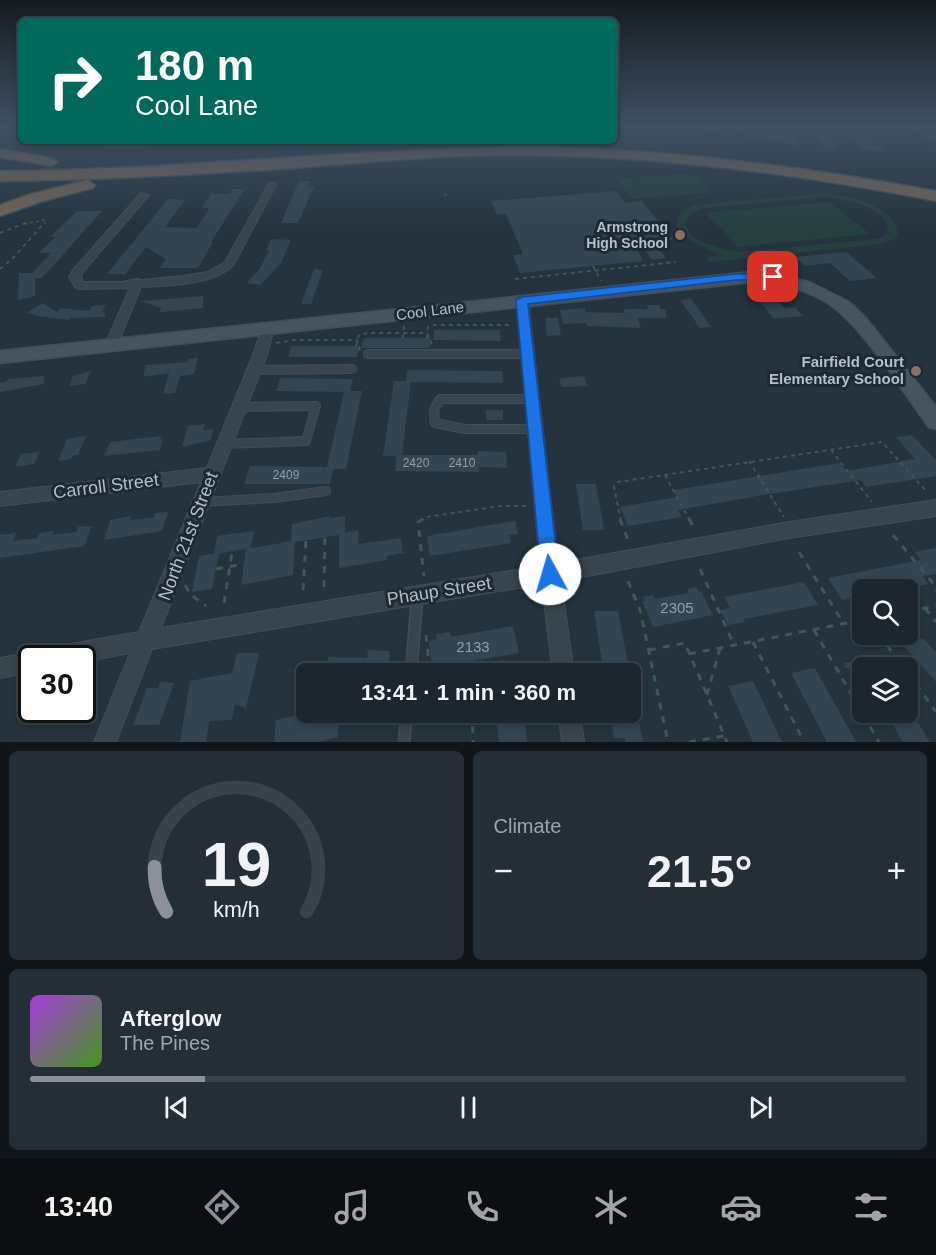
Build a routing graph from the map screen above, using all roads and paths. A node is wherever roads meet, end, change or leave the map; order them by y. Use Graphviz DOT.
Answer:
graph roads {
  1 [pos="38,160"];
  2 [pos="111,160"];
  3 [pos="349,160"];
  4 [pos="698,160"];
  5 [pos="794,160"];
  6 [pos="326,161"];
  7 [pos="0,162"];
  8 [pos="51,162"];
  9 [pos="0,176"];
  10 [pos="153,177"];
  11 [pos="0,182"];
  12 [pos="936,184"];
  13 [pos="272,185"];
  14 [pos="449,194"];
  15 [pos="144,195"];
  16 [pos="444,195"];
  17 [pos="936,196"];
  18 [pos="0,211"];
  19 [pos="0,233"];
  20 [pos="676,262"];
  21 [pos="593,266"];
  22 [pos="0,269"];
  23 [pos="596,271"];
  24 [pos="515,279"];
  25 [pos="138,282"];
  26 [pos="603,284"];
  27 [pos="522,300"];
  28 [pos="405,319"];
  29 [pos="515,325"];
  30 [pos="404,333"];
  31 [pos="428,333"];
  32 [pos="271,336"];
  33 [pos="403,338"];
  34 [pos="427,338"];
  35 [pos="357,340"];
  36 [pos="111,345"];
  37 [pos="356,346"];
  38 [pos="435,351"];
  39 [pos="527,354"];
  40 [pos="365,355"];
  41 [pos="0,357"];
  42 [pos="352,369"];
  43 [pos="254,370"];
  44 [pos="532,399"];
  45 [pos="239,407"];
  46 [pos="936,421"];
  47 [pos="535,429"];
  48 [pos="224,444"];
  49 [pos="830,449"];
  50 [pos="749,461"];
  51 [pos="212,474"];
  52 [pos="665,475"];
  53 [pos="326,490"];
  54 [pos="0,499"];
  55 [pos="931,500"];
  56 [pos="202,502"];
  57 [pos="872,502"];
  58 [pos="527,506"];
  59 [pos="784,517"];
  60 [pos="696,531"];
  61 [pos="893,535"];
  62 [pos="325,537"];
  63 [pos="306,540"];
  64 [pos="628,543"];
  65 [pos="232,552"];
  66 [pos="799,552"];
  67 [pos="244,564"];
  68 [pos="230,567"];
  69 [pos="216,569"];
  70 [pos="700,569"];
  71 [pos="550,574"];
  72 [pos="424,576"];
  73 [pos="183,580"];
  74 [pos="628,581"];
  75 [pos="324,587"];
  76 [pos="303,590"];
  77 [pos="936,591"];
  78 [pos="417,595"];
  79 [pos="224,603"];
  80 [pos="206,606"];
  81 [pos="936,606"];
  82 [pos="925,608"];
  83 [pos="918,609"];
  84 [pos="852,622"];
  85 [pos="936,622"];
  86 [pos="844,624"];
  87 [pos="425,629"];
  88 [pos="814,630"];
  89 [pos="147,640"];
  90 [pos="753,642"];
  91 [pos="734,645"];
  92 [pos="720,648"];
  93 [pos="96,649"];
  94 [pos="648,650"];
  95 [pos="690,654"];
  96 [pos="412,663"];
  97 [pos="429,663"];
  98 [pos="562,663"];
  99 [pos="18,665"];
  100 [pos="0,668"];
  101 [pos="918,687"];
  102 [pos="707,694"];
  103 [pos="936,712"];
  104 [pos="406,723"];
  105 [pos="472,723"];
  106 [pos="570,723"];
  107 [pos="724,736"];
  108 [pos="105,742"];
  109 [pos="404,742"];
  110 [pos="473,742"];
  111 [pos="573,742"];
  112 [pos="668,742"];
  113 [pos="689,742"];
  114 [pos="727,742"];
  115 [pos="804,742"];
  116 [pos="879,742"];
  1 -- 8 [label="highway"];
  2 -- 8 [label="highway"];
  3 -- 6 [label="highway"];
  4 -- 17 [label="highway"];
  5 -- 12 [label="highway"];
  6 -- 9 [label="highway"];
  6 -- 10 [label="highway"];
  7 -- 8 [label="highway"];
  10 -- 11 [label="highway"];
  10 -- 18 [label="highway"];
  13 -- 25 [label="street"];
  14 -- 16 [label="path"];
  15 -- 25 [label="street"];
  19 -- 22 [label="path"];
  20 -- 23 [label="path"];
  21 -- 23 [label="path"];
  23 -- 24 [label="path"];
  23 -- 26 [label="path"];
  25 -- 36 [label="street"];
  27 -- 32 [label="street, Cool Lane"];
  27 -- 39 [label="street"];
  27 -- 46 [label="street, Cool Lane"];
  28 -- 30 [label="path"];
  29 -- 31 [label="path"];
  30 -- 31 [label="path"];
  30 -- 33 [label="path"];
  30 -- 35 [label="path"];
  31 -- 34 [label="path"];
  31 -- 38 [label="path"];
  32 -- 35 [label="path"];
  32 -- 36 [label="street, Cool Lane"];
  32 -- 43 [label="street, North 21st Street"];
  35 -- 37 [label="path"];
  35 -- 40 [label="path"];
  36 -- 41 [label="street, Cool Lane"];
  39 -- 40 [label="lane"];
  39 -- 44 [label="street"];
  42 -- 43 [label="lane"];
  43 -- 45 [label="street, North 21st Street"];
  44 -- 47 [label="street"];
  44 -- 47 [label="lane"];
  45 -- 48 [label="street, North 21st Street"];
  45 -- 48 [label="lane"];
  47 -- 71 [label="street"];
  48 -- 51 [label="street, North 21st Street"];
  49 -- 50 [label="path"];
  49 -- 55 [label="path"];
  49 -- 57 [label="path"];
  50 -- 52 [label="path"];
  50 -- 59 [label="path"];
  51 -- 54 [label="street, Carroll Street"];
  51 -- 56 [label="street, North 21st Street"];
  52 -- 60 [label="path"];
  52 -- 64 [label="path"];
  53 -- 56 [label="lane"];
  55 -- 71 [label="street, Phaup Street"];
  56 -- 89 [label="street, North 21st Street"];
  58 -- 72 [label="path"];
  61 -- 77 [label="path"];
  62 -- 75 [label="path"];
  63 -- 76 [label="path"];
  65 -- 68 [label="path"];
  66 -- 86 [label="path"];
  67 -- 68 [label="path"];
  68 -- 69 [label="path"];
  68 -- 79 [label="path"];
  70 -- 91 [label="path"];
  71 -- 78 [label="street, Phaup Street"];
  71 -- 98 [label="street"];
  73 -- 80 [label="path"];
  74 -- 94 [label="path"];
  78 -- 89 [label="street, Phaup Street"];
  78 -- 96 [label="lane"];
  81 -- 82 [label="path"];
  82 -- 83 [label="path"];
  82 -- 85 [label="path"];
  84 -- 86 [label="path"];
  86 -- 88 [label="path"];
  87 -- 97 [label="path"];
  88 -- 90 [label="path"];
  88 -- 116 [label="path"];
  89 -- 93 [label="street, Phaup Street"];
  89 -- 108 [label="street, North 21st Street"];
  90 -- 91 [label="path"];
  90 -- 115 [label="path"];
  91 -- 92 [label="path"];
  92 -- 95 [label="path"];
  92 -- 102 [label="path"];
  94 -- 95 [label="path"];
  94 -- 112 [label="path"];
  95 -- 102 [label="path"];
  99 -- 100 [label="street"];
  101 -- 103 [label="path"];
  102 -- 107 [label="path"];
  104 -- 109 [label="lane"];
  105 -- 110 [label="path"];
  106 -- 111 [label="street"];
  107 -- 113 [label="path"];
  107 -- 114 [label="path"];
}
